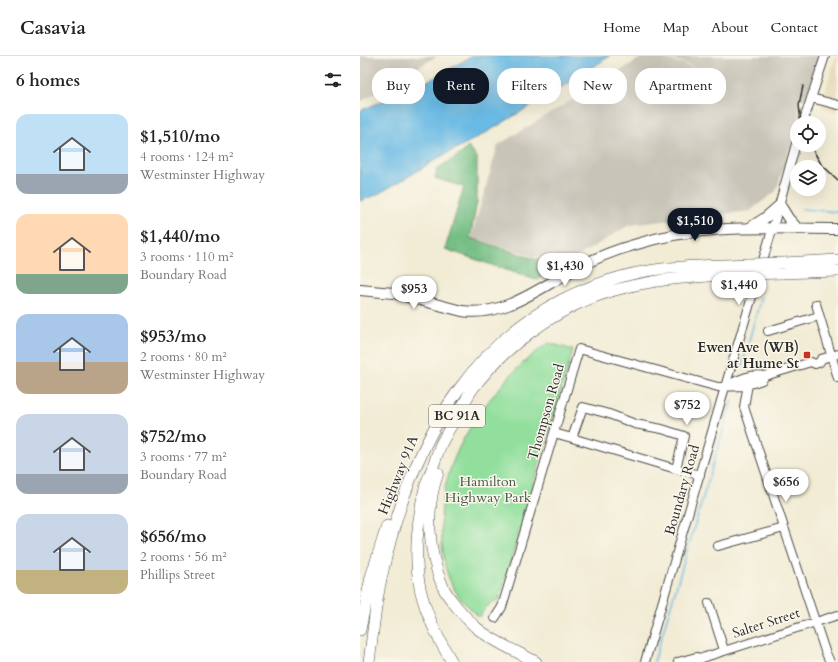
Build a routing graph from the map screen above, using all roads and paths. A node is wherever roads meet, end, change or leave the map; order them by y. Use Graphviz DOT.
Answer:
graph roads {
  1 [pos="825,56"];
  2 [pos="811,98"];
  3 [pos="838,105"];
  4 [pos="805,116"];
  5 [pos="794,152"];
  6 [pos="780,205"];
  7 [pos="751,227"];
  8 [pos="773,228"];
  9 [pos="798,229"];
  10 [pos="838,229"];
  11 [pos="838,260"];
  12 [pos="783,268"];
  13 [pos="747,269"];
  14 [pos="838,271"];
  15 [pos="360,290"];
  16 [pos="816,304"];
  17 [pos="819,316"];
  18 [pos="540,325"];
  19 [pos="768,331"];
  20 [pos="835,355"];
  21 [pos="732,365"];
  22 [pos="765,376"];
  23 [pos="838,378"];
  24 [pos="740,380"];
  25 [pos="748,384"];
  26 [pos="721,387"];
  27 [pos="554,433"];
  28 [pos="572,438"];
  29 [pos="415,466"];
  30 [pos="676,469"];
  31 [pos="700,474"];
  32 [pos="784,528"];
  33 [pos="718,546"];
  34 [pos="709,603"];
  35 [pos="838,615"];
  36 [pos="495,618"];
  37 [pos="815,622"];
  38 [pos="360,630"];
  39 [pos="724,650"];
  40 [pos="700,661"];
  41 [pos="369,662"];
  42 [pos="452,662"];
  43 [pos="536,662"];
  44 [pos="645,662"];
  45 [pos="678,662"];
  46 [pos="830,662"];
  1 -- 2 [label="street"];
  2 -- 3 [label="street"];
  2 -- 4 [label="street"];
  5 -- 6 [label="street, Boundary Road"];
  6 -- 7 [label="main road"];
  6 -- 8 [label="street, Boundary Road"];
  6 -- 9 [label="main road"];
  7 -- 8 [label="main road"];
  7 -- 15 [label="main road"];
  8 -- 9 [label="main road"];
  8 -- 21 [label="street, Boundary Road"];
  9 -- 10 [label="main road"];
  11 -- 12 [label="highway, Highway 91A / BC 91A"];
  12 -- 13 [label="highway, Highway 91A / BC 91A, bridge"];
  12 -- 14 [label="highway, Highway 91A / BC 91A"];
  13 -- 18 [label="highway, Highway 91A / BC 91A"];
  13 -- 29 [label="highway, Highway 91A / BC 91A"];
  16 -- 17 [label="street"];
  17 -- 19 [label="street"];
  17 -- 20 [label="street"];
  18 -- 42 [label="highway, Highway 91A / BC 91A"];
  18 -- 43 [label="highway"];
  20 -- 22 [label="street"];
  20 -- 23 [label="street"];
  21 -- 24 [label="street"];
  21 -- 26 [label="street, Boundary Road"];
  22 -- 24 [label="street"];
  22 -- 25 [label="street"];
  24 -- 26 [label="street"];
  25 -- 26 [label="street"];
  25 -- 32 [label="street"];
  26 -- 27 [label="street, Thompson Road"];
  26 -- 31 [label="street, Boundary Road"];
  27 -- 28 [label="street"];
  27 -- 36 [label="street, Thompson Road"];
  28 -- 30 [label="street"];
  28 -- 30 [label="street"];
  29 -- 38 [label="highway"];
  29 -- 41 [label="highway, Highway 91A / BC 91A"];
  30 -- 31 [label="street"];
  31 -- 44 [label="street, Boundary Road"];
  32 -- 33 [label="street"];
  32 -- 37 [label="street"];
  34 -- 39 [label="street"];
  35 -- 37 [label="street, Salter Street"];
  37 -- 39 [label="street, Salter Street"];
  37 -- 46 [label="street"];
  39 -- 40 [label="street, Salter Street"];
  40 -- 45 [label="street, Salter Street"];
}
